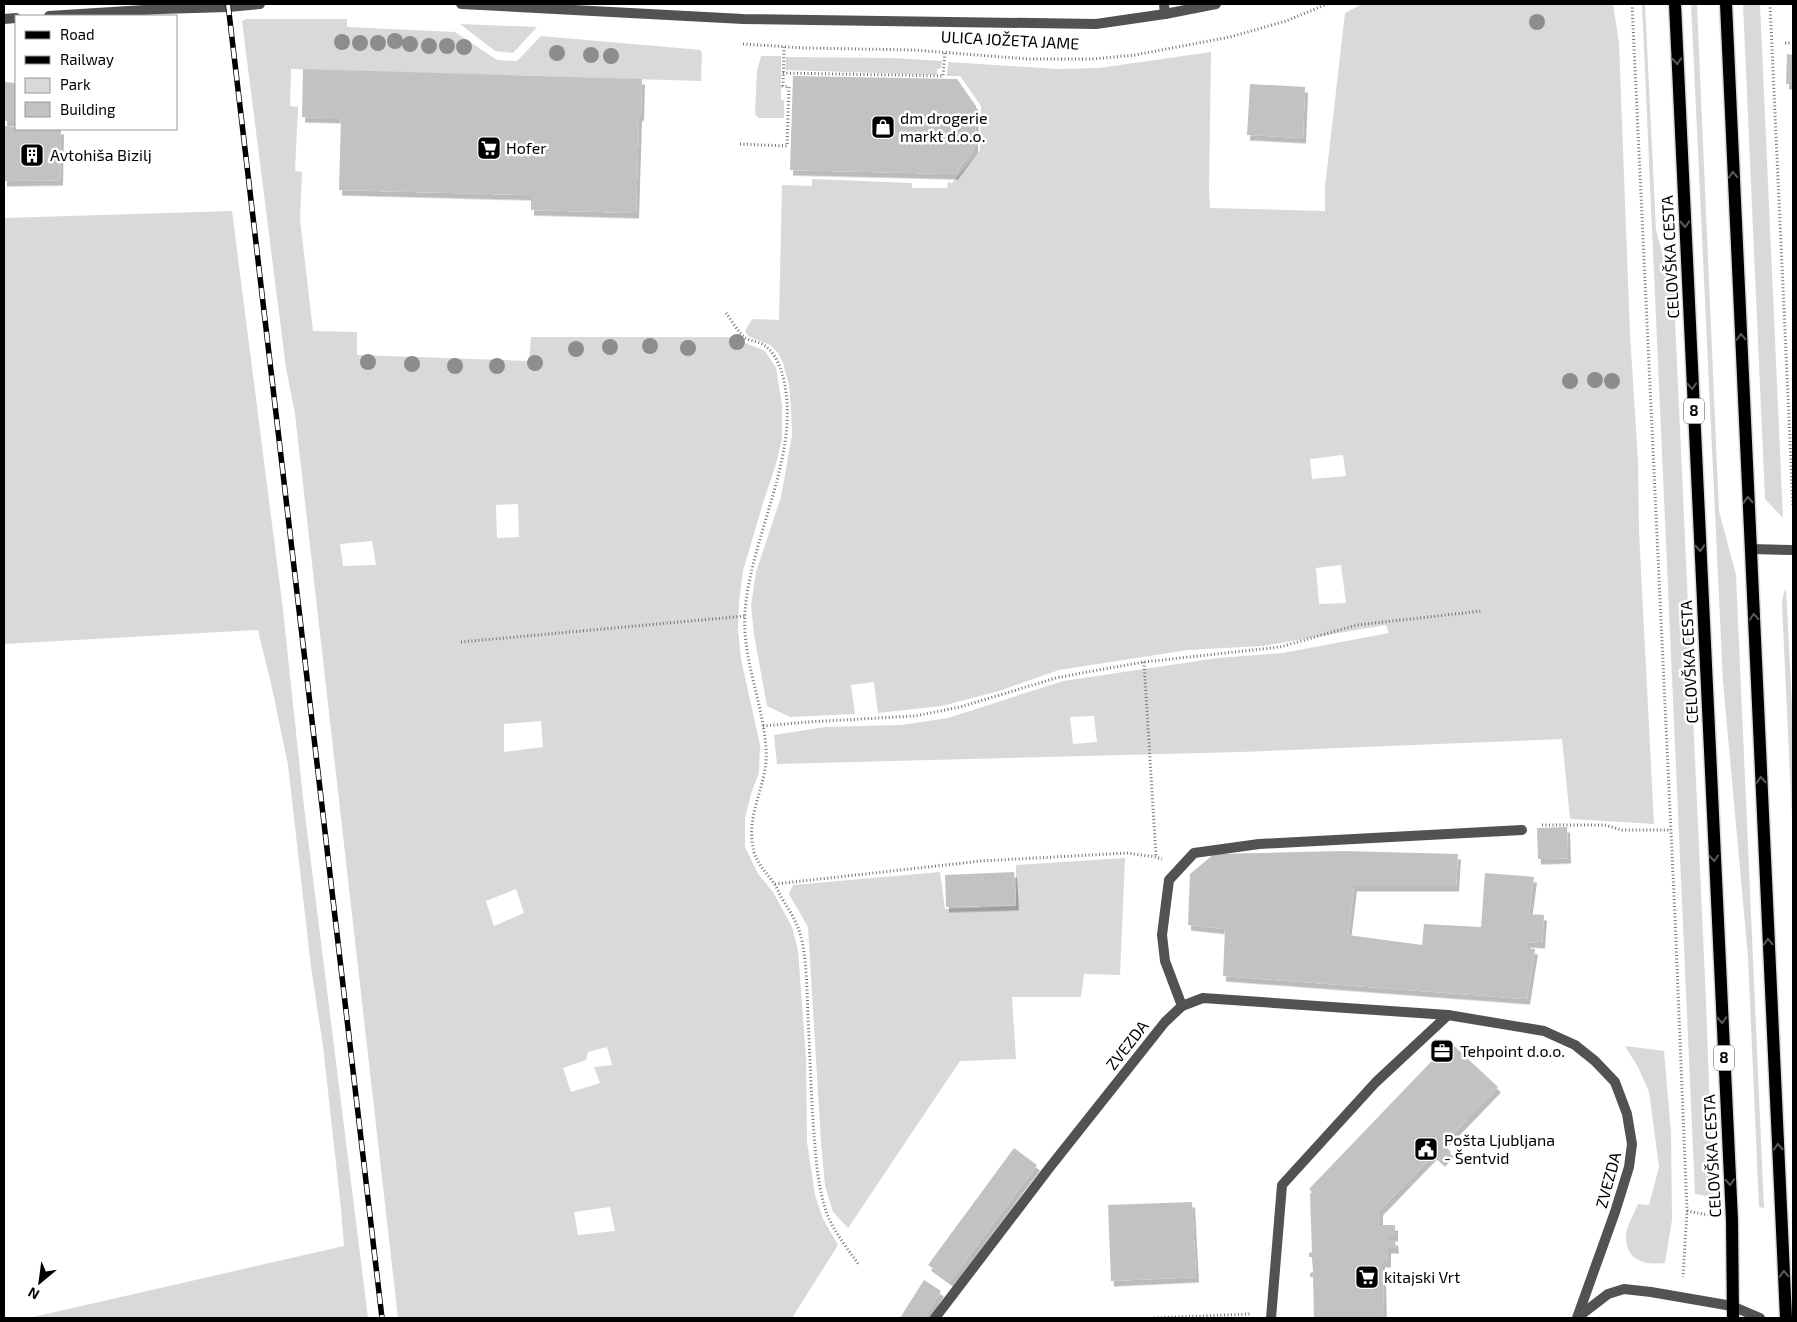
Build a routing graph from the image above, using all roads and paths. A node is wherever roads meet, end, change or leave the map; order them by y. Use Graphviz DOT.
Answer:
graph roads {
  1 [pos="260,4"];
  2 [pos="461,4"];
  3 [pos="1216,4"];
  4 [pos="1327,4"];
  5 [pos="1632,4"];
  6 [pos="1726,4"];
  7 [pos="1770,4"];
  8 [pos="1674,7"];
  9 [pos="1164,9"];
  10 [pos="65,15"];
  11 [pos="1785,43"];
  12 [pos="1793,43"];
  13 [pos="743,44"];
  14 [pos="784,47"];
  15 [pos="945,53"];
  16 [pos="783,73"];
  17 [pos="740,144"];
  18 [pos="726,314"];
  19 [pos="1793,506"];
  20 [pos="1750,548"];
  21 [pos="1793,550"];
  22 [pos="1481,612"];
  23 [pos="745,616"];
  24 [pos="460,642"];
  25 [pos="1144,662"];
  26 [pos="763,726"];
  27 [pos="1522,830"];
  28 [pos="1671,830"];
  29 [pos="1156,856"];
  30 [pos="1180,869"];
  31 [pos="774,884"];
  32 [pos="1182,1006"];
  33 [pos="1448,1016"];
  34 [pos="1684,1255"];
  35 [pos="859,1266"];
  36 [pos="1733,1312"];
  37 [pos="1271,1316"];
  38 [pos="935,1318"];
  39 [pos="1154,1318"];
  40 [pos="1577,1318"];
  41 [pos="1760,1318"];
  42 [pos="1786,1318"];
  1 -- 10 [label="street"];
  2 -- 9 [label="street, ULICA JOŽETA JAME"];
  3 -- 9 [label="street, ULICA JOŽETA JAME"];
  4 -- 15 [label="path, ULICA JOŽETA JAME"];
  5 -- 28 [label="path, CELOVŠKA CESTA"];
  20 -- 6 [label="main road, one-way"];
  7 -- 19 [label="path"];
  8 -- 36 [label="main road, CELOVŠKA CESTA / 8, one-way"];
  11 -- 12 [label="path"];
  13 -- 14 [label="path, ULICA JOŽETA JAME"];
  14 -- 15 [label="path, ULICA JOŽETA JAME"];
  14 -- 16 [label="path"];
  15 -- 16 [label="path"];
  16 -- 17 [label="path"];
  18 -- 23 [label="path"];
  20 -- 21 [label="street"];
  42 -- 20 [label="main road, one-way"];
  22 -- 25 [label="path"];
  23 -- 24 [label="path"];
  23 -- 26 [label="path"];
  25 -- 26 [label="path"];
  25 -- 29 [label="path"];
  26 -- 31 [label="path"];
  27 -- 28 [label="path"];
  27 -- 30 [label="street"];
  28 -- 34 [label="path, CELOVŠKA CESTA"];
  29 -- 30 [label="path"];
  29 -- 31 [label="path"];
  30 -- 32 [label="street"];
  31 -- 35 [label="path"];
  32 -- 33 [label="street, ZVEZDA"];
  32 -- 38 [label="street, ZVEZDA"];
  33 -- 37 [label="street"];
  33 -- 40 [label="street, ZVEZDA"];
  36 -- 40 [label="street"];
  36 -- 41 [label="street"];
  37 -- 39 [label="path"];
}
